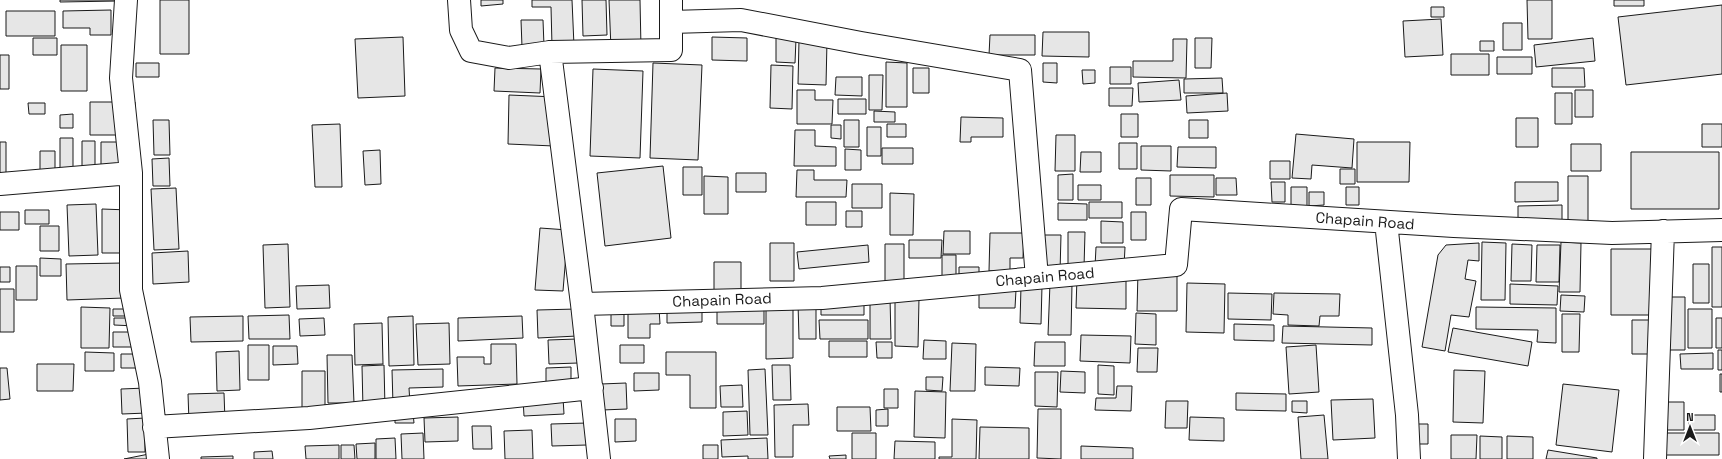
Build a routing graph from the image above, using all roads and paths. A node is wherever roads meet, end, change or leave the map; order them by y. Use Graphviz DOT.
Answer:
graph roads {
  1 [pos="126,0"];
  2 [pos="458,0"];
  3 [pos="671,0"];
  4 [pos="671,22"];
  5 [pos="550,52"];
  6 [pos="131,173"];
  7 [pos="0,184"];
  8 [pos="1386,222"];
  9 [pos="1722,230"];
  10 [pos="1663,231"];
  11 [pos="1037,278"];
  12 [pos="582,304"];
  13 [pos="592,388"];
  14 [pos="154,427"];
  15 [pos="158,459"];
  16 [pos="599,459"];
  17 [pos="1409,459"];
  18 [pos="1655,459"];
  1 -- 6 [label="street"];
  2 -- 5 [label="street"];
  3 -- 4 [label="street"];
  4 -- 5 [label="street"];
  4 -- 11 [label="street"];
  5 -- 12 [label="street"];
  6 -- 7 [label="street"];
  6 -- 14 [label="street"];
  8 -- 10 [label="street, Chapain Road"];
  8 -- 11 [label="street, Chapain Road"];
  8 -- 17 [label="street"];
  9 -- 10 [label="street, Chapain Road"];
  10 -- 18 [label="street"];
  11 -- 12 [label="street, Chapain Road"];
  12 -- 13 [label="street"];
  13 -- 14 [label="street"];
  13 -- 16 [label="street"];
  14 -- 15 [label="street"];
}
